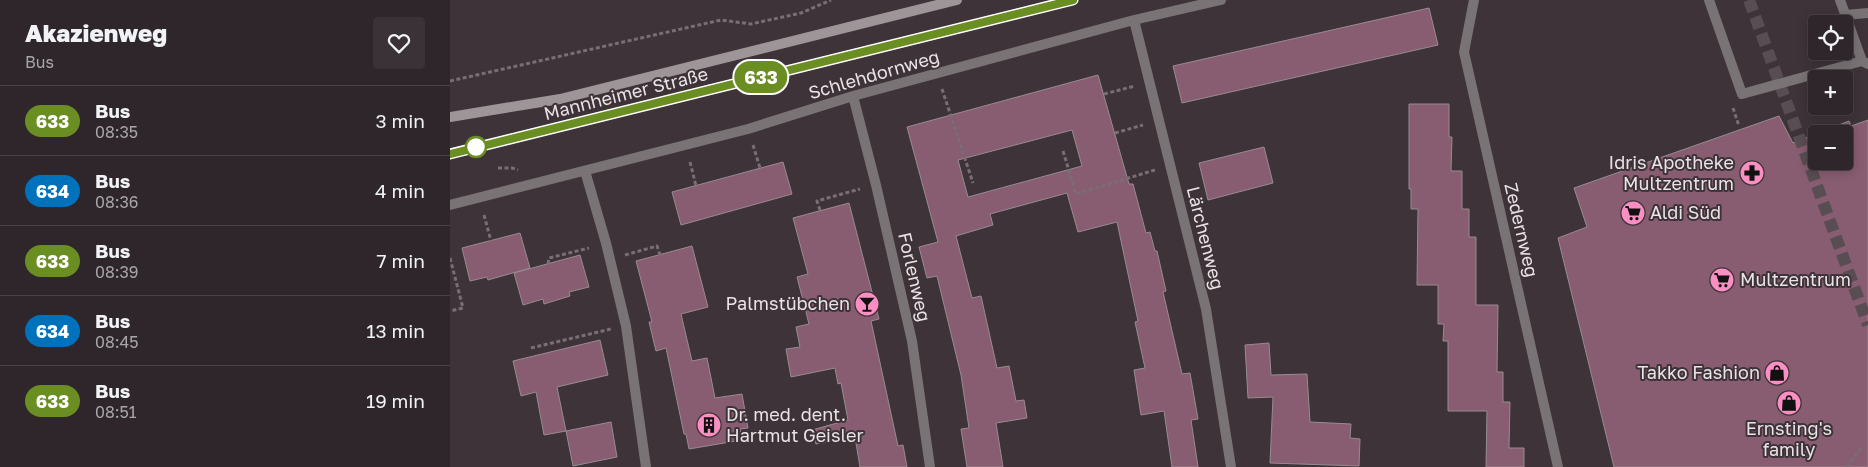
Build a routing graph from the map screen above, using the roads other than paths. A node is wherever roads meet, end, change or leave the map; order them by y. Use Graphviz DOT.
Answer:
graph roads {
  1 [pos="957,0"];
  2 [pos="1073,0"];
  3 [pos="1221,0"];
  4 [pos="1474,0"];
  5 [pos="1709,0"];
  6 [pos="1840,0"];
  7 [pos="1868,13"];
  8 [pos="1845,15"];
  9 [pos="1134,20"];
  10 [pos="1853,34"];
  11 [pos="1865,63"];
  12 [pos="852,96"];
  13 [pos="450,117"];
  14 [pos="450,154"];
  15 [pos="585,170"];
  16 [pos="450,205"];
  17 [pos="646,467"];
  18 [pos="930,467"];
  19 [pos="1231,467"];
  20 [pos="1558,467"];
  1 -- 13 [label="main road, Mannheimer Straße"];
  2 -- 14 [label="main road, Mannheimer Straße"];
  3 -- 9 [label="street, Schlehdornweg"];
  4 -- 20 [label="street, Zedernweg"];
  5 -- 11 [label="street"];
  6 -- 8 [label="street"];
  7 -- 8 [label="street"];
  9 -- 12 [label="street, Schlehdornweg"];
  9 -- 19 [label="street, Lärchenweg"];
  10 -- 11 [label="street"];
  12 -- 15 [label="street, Schlehdornweg"];
  12 -- 18 [label="street, Forlenweg"];
  15 -- 16 [label="street, Schlehdornweg"];
  15 -- 17 [label="street"];
}
